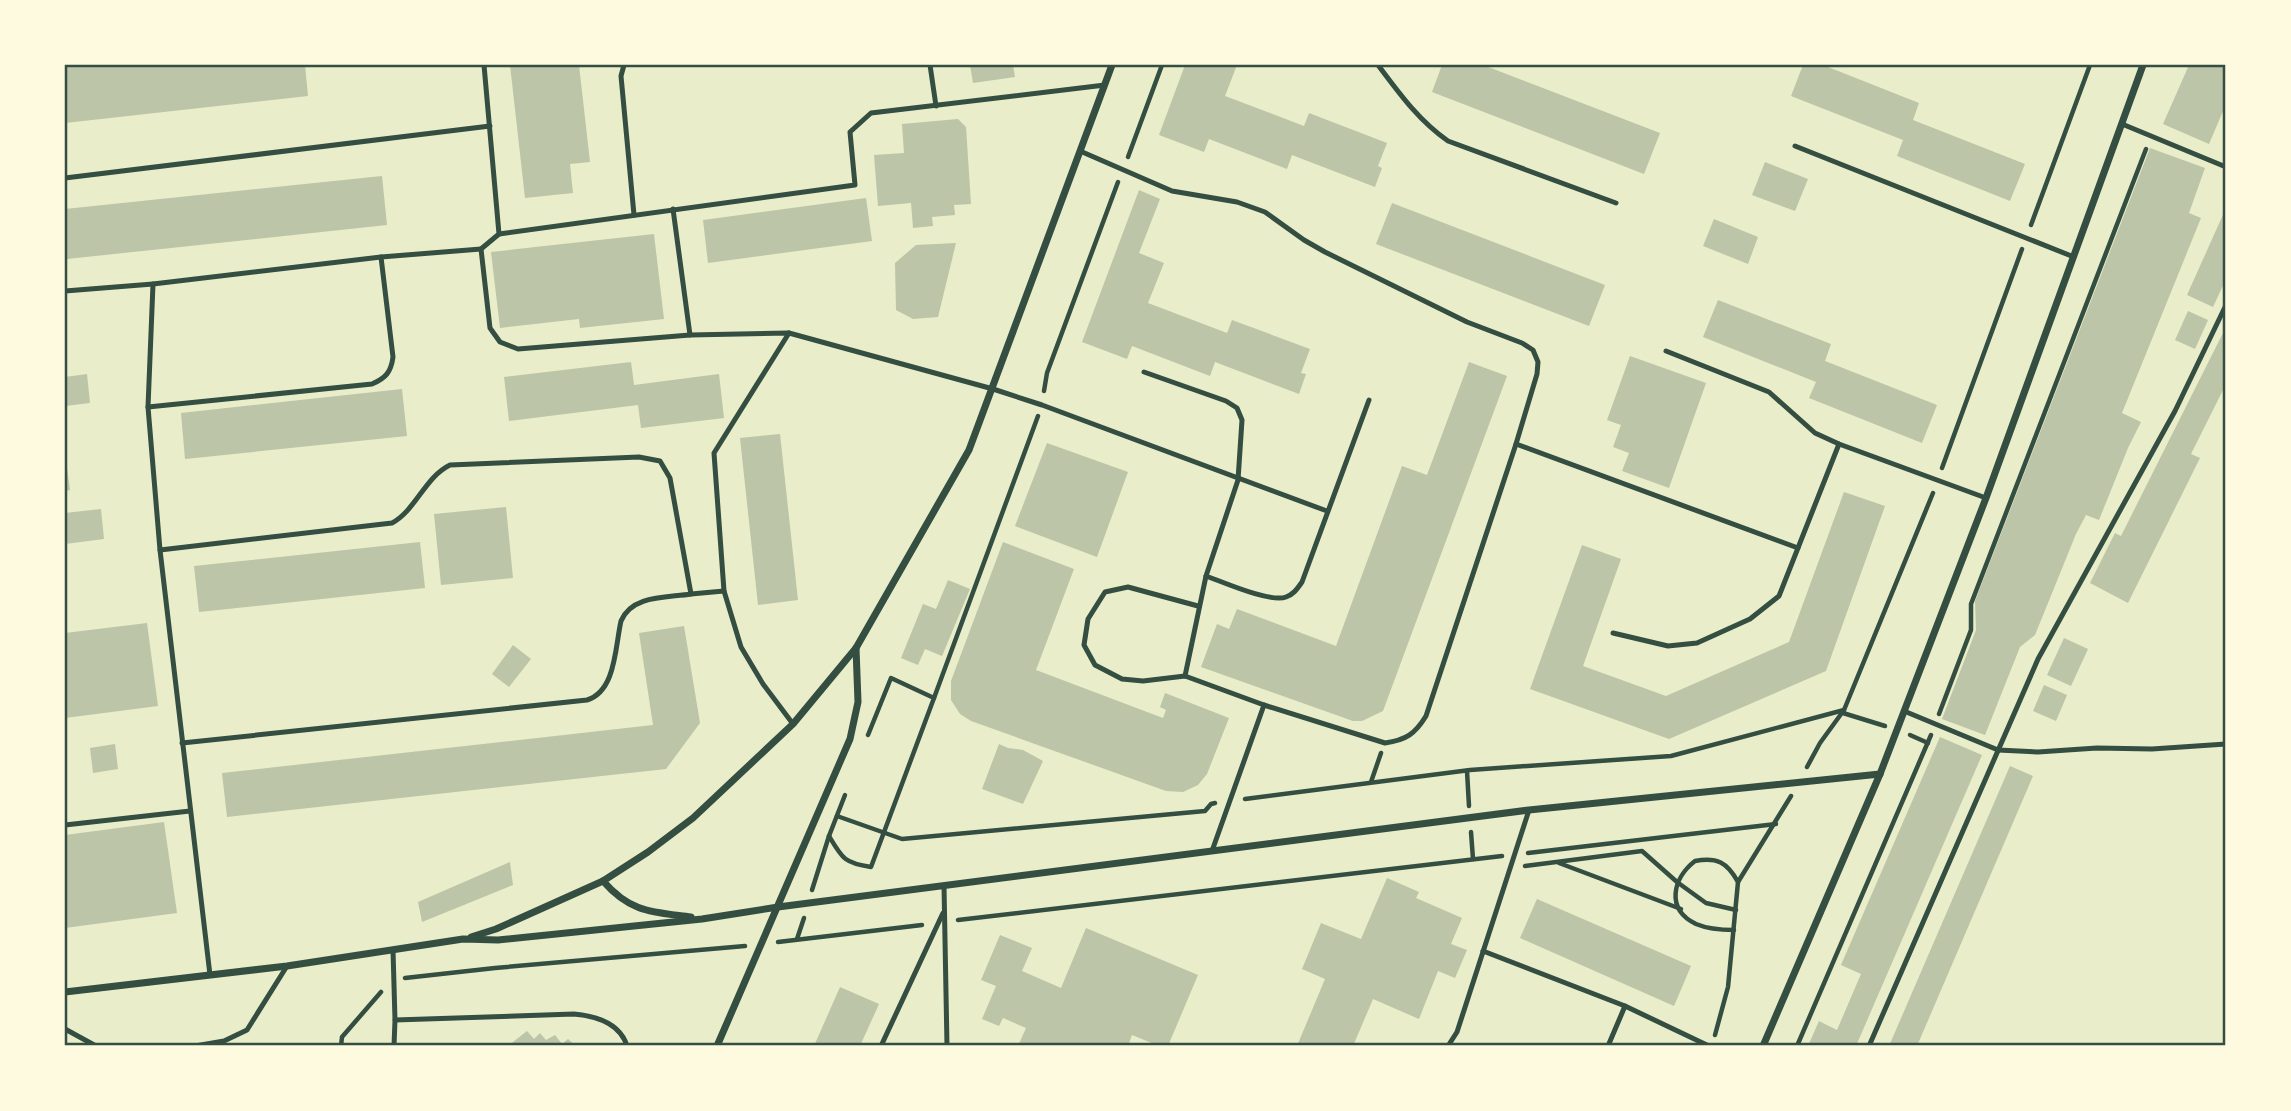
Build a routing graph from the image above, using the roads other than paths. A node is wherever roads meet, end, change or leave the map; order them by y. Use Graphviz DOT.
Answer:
graph roads {
  1 [pos="484,65"];
  2 [pos="624,65"];
  3 [pos="930,65"];
  4 [pos="1112,65"];
  5 [pos="1378,65"];
  6 [pos="2143,65"];
  7 [pos="1105,86"];
  8 [pos="936,106"];
  9 [pos="2122,124"];
  10 [pos="490,127"];
  11 [pos="1795,146"];
  12 [pos="1080,151"];
  13 [pos="2226,167"];
  14 [pos="65,178"];
  15 [pos="1616,203"];
  16 [pos="673,209"];
  17 [pos="634,215"];
  18 [pos="499,234"];
  19 [pos="481,249"];
  20 [pos="381,257"];
  21 [pos="2074,257"];
  22 [pos="153,284"];
  23 [pos="65,291"];
  24 [pos="2226,305"];
  25 [pos="789,333"];
  26 [pos="690,335"];
  27 [pos="1665,351"];
  28 [pos="1144,372"];
  29 [pos="993,389"];
  30 [pos="1369,400"];
  31 [pos="148,407"];
  32 [pos="1516,444"];
  33 [pos="1839,444"];
  34 [pos="1238,480"];
  35 [pos="1986,498"];
  36 [pos="1326,511"];
  37 [pos="1798,548"];
  38 [pos="160,550"];
  39 [pos="1206,576"];
  40 [pos="724,591"];
  41 [pos="691,594"];
  42 [pos="1198,606"];
  43 [pos="1613,633"];
  44 [pos="856,648"];
  45 [pos="1185,676"];
  46 [pos="1264,705"];
  47 [pos="1904,711"];
  48 [pos="793,724"];
  49 [pos="182,743"];
  50 [pos="2226,744"];
  51 [pos="1998,750"];
  52 [pos="1880,774"];
  53 [pos="1530,810"];
  54 [pos="190,811"];
  55 [pos="65,825"];
  56 [pos="1212,851"];
  57 [pos="603,881"];
  58 [pos="944,886"];
  59 [pos="778,907"];
  60 [pos="702,919"];
  61 [pos="941,923"];
  62 [pos="463,939"];
  63 [pos="393,950"];
  64 [pos="1483,951"];
  65 [pos="287,966"];
  66 [pos="210,975"];
  67 [pos="65,992"];
  68 [pos="1625,1006"];
  69 [pos="394,1020"];
  70 [pos="65,1029"];
  71 [pos="96,1046"];
  72 [pos="195,1046"];
  73 [pos="394,1046"];
  74 [pos="627,1046"];
  75 [pos="717,1046"];
  76 [pos="881,1046"];
  77 [pos="947,1046"];
  78 [pos="1448,1046"];
  79 [pos="1608,1046"];
  80 [pos="1709,1046"];
  81 [pos="1763,1046"];
  82 [pos="1869,1046"];
  1 -- 10 [label="lane"];
  2 -- 17 [label="lane"];
  3 -- 8 [label="lane"];
  4 -- 7 [label="street"];
  5 -- 15 [label="lane"];
  6 -- 9 [label="street"];
  7 -- 8 [label="lane"];
  7 -- 12 [label="street"];
  8 -- 16 [label="lane"];
  9 -- 13 [label="lane"];
  9 -- 21 [label="street"];
  10 -- 14 [label="lane"];
  10 -- 18 [label="lane"];
  11 -- 21 [label="lane"];
  12 -- 29 [label="street"];
  12 -- 32 [label="lane"];
  16 -- 17 [label="lane"];
  16 -- 26 [label="lane"];
  17 -- 18 [label="lane"];
  18 -- 19 [label="lane"];
  19 -- 20 [label="lane"];
  19 -- 26 [label="lane"];
  20 -- 22 [label="lane"];
  20 -- 31 [label="lane"];
  21 -- 35 [label="street"];
  22 -- 23 [label="lane"];
  22 -- 31 [label="lane"];
  24 -- 51 [label="lane"];
  25 -- 26 [label="lane"];
  25 -- 29 [label="lane"];
  25 -- 40 [label="lane"];
  27 -- 33 [label="lane"];
  28 -- 34 [label="lane"];
  29 -- 34 [label="lane"];
  29 -- 44 [label="street"];
  30 -- 36 [label="lane"];
  31 -- 38 [label="lane"];
  32 -- 37 [label="lane"];
  32 -- 46 [label="lane"];
  33 -- 35 [label="lane"];
  33 -- 37 [label="lane"];
  34 -- 36 [label="lane"];
  34 -- 39 [label="lane"];
  35 -- 47 [label="street"];
  36 -- 39 [label="lane"];
  37 -- 43 [label="lane"];
  38 -- 41 [label="lane"];
  38 -- 49 [label="lane"];
  39 -- 42 [label="lane"];
  40 -- 41 [label="lane"];
  40 -- 48 [label="lane"];
  41 -- 49 [label="lane"];
  42 -- 45 [label="lane"];
  42 -- 45 [label="lane"];
  44 -- 48 [label="street"];
  44 -- 59 [label="street"];
  45 -- 46 [label="lane"];
  46 -- 56 [label="lane"];
  47 -- 51 [label="lane"];
  47 -- 52 [label="street"];
  48 -- 57 [label="street"];
  49 -- 54 [label="lane"];
  50 -- 51 [label="lane"];
  51 -- 82 [label="lane"];
  52 -- 53 [label="street"];
  52 -- 81 [label="street"];
  53 -- 56 [label="street"];
  53 -- 64 [label="lane"];
  54 -- 55 [label="lane"];
  54 -- 66 [label="lane"];
  56 -- 58 [label="street"];
  57 -- 60 [label="street"];
  57 -- 62 [label="street"];
  58 -- 59 [label="street"];
  58 -- 61 [label="lane"];
  59 -- 60 [label="street"];
  59 -- 75 [label="street"];
  60 -- 62 [label="street"];
  61 -- 76 [label="lane"];
  61 -- 77 [label="lane"];
  62 -- 63 [label="street"];
  63 -- 65 [label="street"];
  63 -- 69 [label="lane"];
  64 -- 68 [label="lane"];
  64 -- 78 [label="lane"];
  65 -- 66 [label="street"];
  65 -- 72 [label="lane"];
  66 -- 67 [label="street"];
  68 -- 79 [label="lane"];
  68 -- 80 [label="lane"];
  69 -- 73 [label="lane"];
  69 -- 74 [label="lane"];
  70 -- 71 [label="lane"];
}
